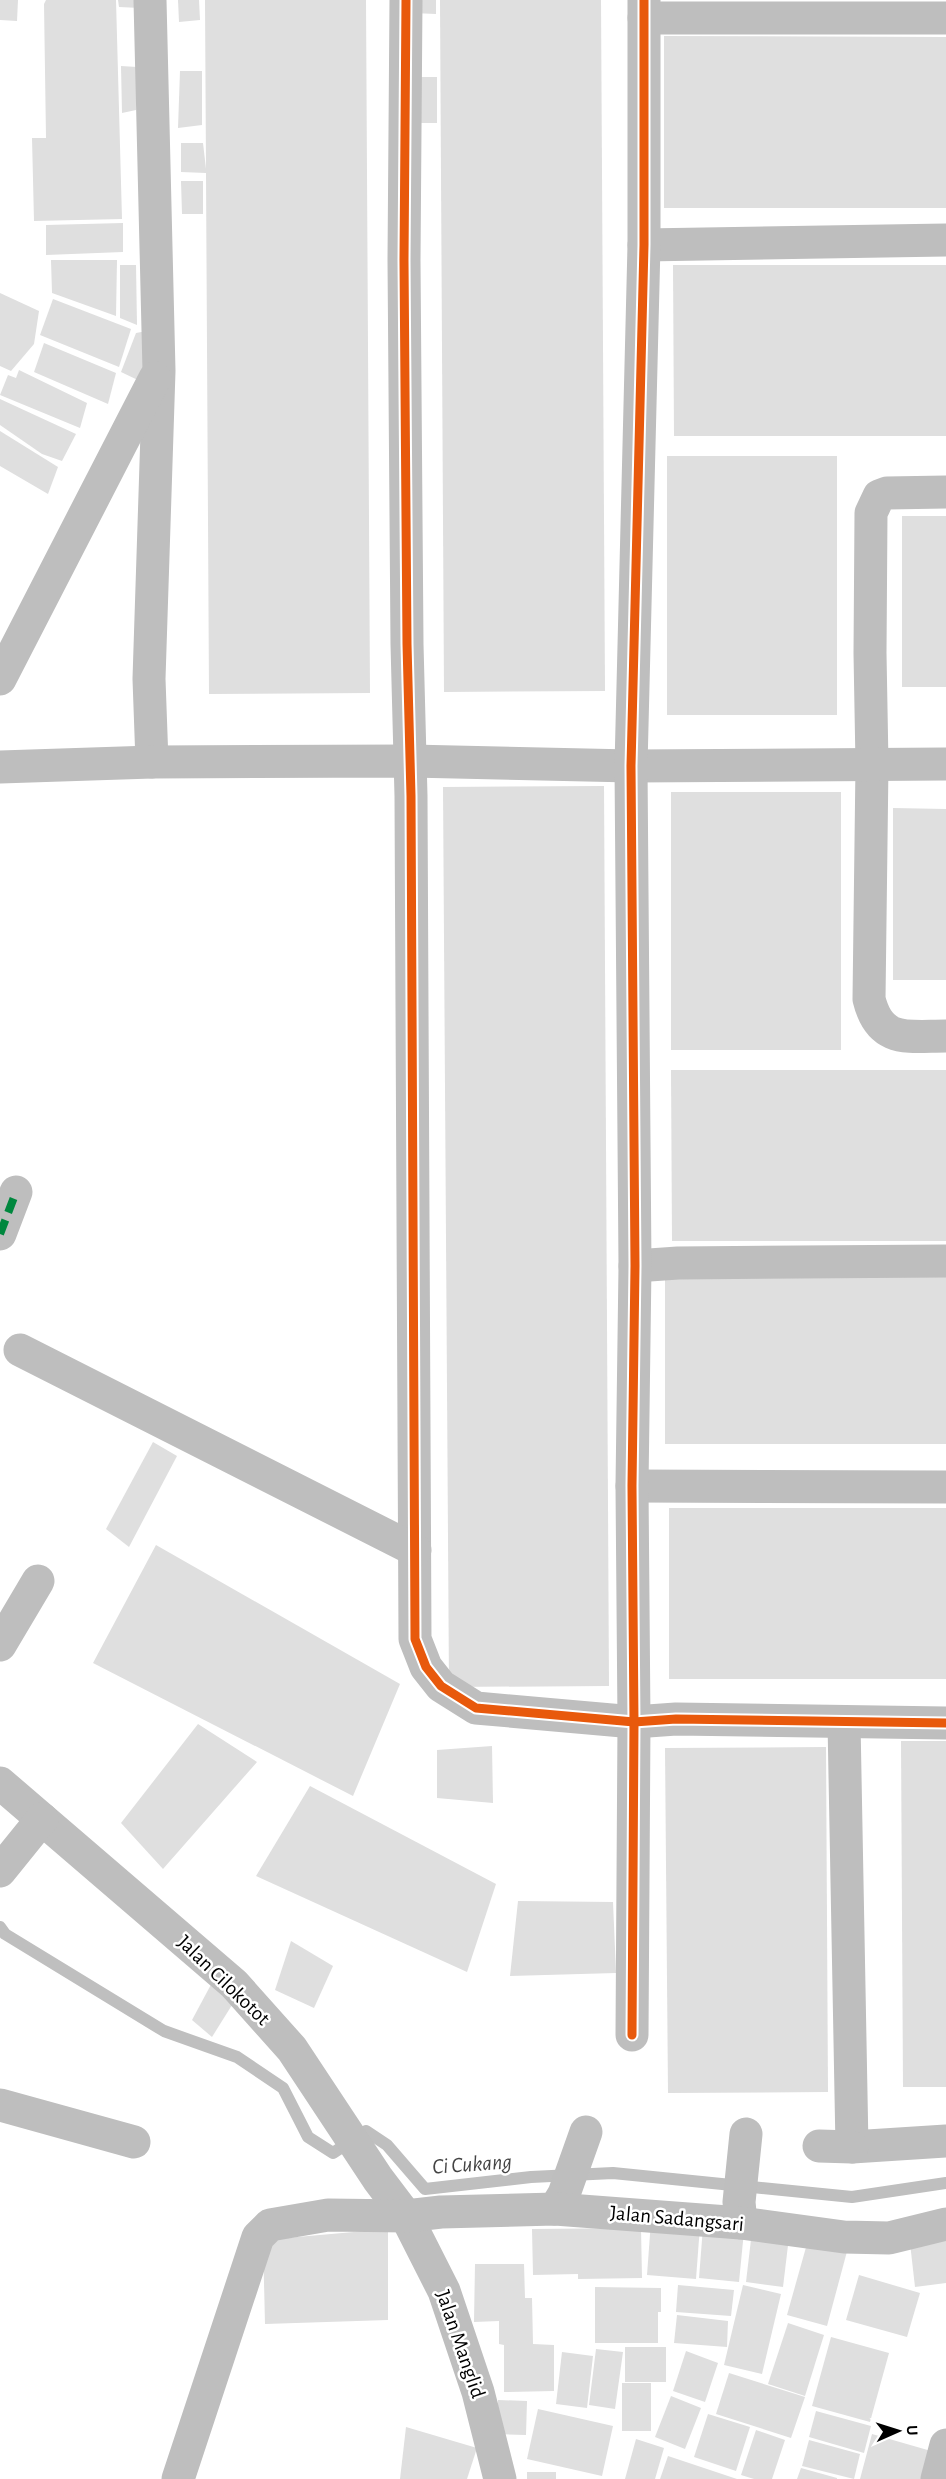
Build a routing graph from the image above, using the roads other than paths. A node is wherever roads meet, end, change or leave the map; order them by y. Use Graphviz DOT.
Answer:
graph roads {
  1 [pos="150,0"];
  2 [pos="406,0"];
  3 [pos="644,9"];
  4 [pos="946,18"];
  5 [pos="946,240"];
  6 [pos="644,245"];
  7 [pos="159,371"];
  8 [pos="946,492"];
  9 [pos="0,679"];
  10 [pos="411,761"];
  11 [pos="152,762"];
  12 [pos="872,764"];
  13 [pos="946,764"];
  14 [pos="631,766"];
  15 [pos="0,767"];
  16 [pos="946,1036"];
  17 [pos="16,1192"];
  18 [pos="0,1234"];
  19 [pos="946,1261"];
  20 [pos="635,1266"];
  21 [pos="20,1350"];
  22 [pos="632,1486"];
  23 [pos="946,1487"];
  24 [pos="414,1550"];
  25 [pos="38,1581"];
  26 [pos="0,1645"];
  27 [pos="634,1722"];
  28 [pos="844,1722"];
  29 [pos="946,1723"];
  30 [pos="0,1783"];
  31 [pos="42,1819"];
  32 [pos="0,1871"];
  33 [pos="632,2035"];
  34 [pos="0,2105"];
  35 [pos="746,2133"];
  36 [pos="946,2141"];
  37 [pos="134,2142"];
  38 [pos="582,2146"];
  39 [pos="819,2146"];
  40 [pos="852,2147"];
  41 [pos="559,2201"];
  42 [pos="740,2213"];
  43 [pos="406,2216"];
  44 [pos="946,2224"];
  45 [pos="946,2445"];
  46 [pos="178,2479"];
  47 [pos="500,2479"];
  48 [pos="937,2479"];
  1 -- 7 [label="street"];
  2 -- 10 [label="street"];
  3 -- 4 [label="street"];
  3 -- 6 [label="street"];
  5 -- 6 [label="street"];
  6 -- 14 [label="street"];
  7 -- 9 [label="street"];
  7 -- 11 [label="street"];
  8 -- 12 [label="street"];
  10 -- 11 [label="street"];
  10 -- 14 [label="street"];
  10 -- 24 [label="street"];
  11 -- 15 [label="street"];
  12 -- 13 [label="street"];
  12 -- 14 [label="street"];
  12 -- 16 [label="street"];
  14 -- 20 [label="street"];
  17 -- 18 [label="street"];
  19 -- 20 [label="street"];
  20 -- 22 [label="street"];
  21 -- 24 [label="street"];
  22 -- 23 [label="street"];
  22 -- 27 [label="street"];
  24 -- 27 [label="street"];
  25 -- 26 [label="street"];
  27 -- 28 [label="street"];
  27 -- 33 [label="street"];
  28 -- 29 [label="street"];
  28 -- 40 [label="street"];
  30 -- 31 [label="street, Jalan Cilokotot"];
  31 -- 32 [label="street"];
  31 -- 43 [label="street, Jalan Cilokotot"];
  34 -- 37 [label="street"];
  35 -- 42 [label="street"];
  36 -- 40 [label="street"];
  38 -- 41 [label="street"];
  39 -- 40 [label="street"];
  41 -- 42 [label="street, Jalan Sadangsari"];
  41 -- 43 [label="street, Jalan Sadangsari"];
  42 -- 44 [label="street, Jalan Sadangsari"];
  43 -- 46 [label="street, Jalan Sadangsari"];
  43 -- 47 [label="street, Jalan Manglid"];
  45 -- 48 [label="street"];
}
